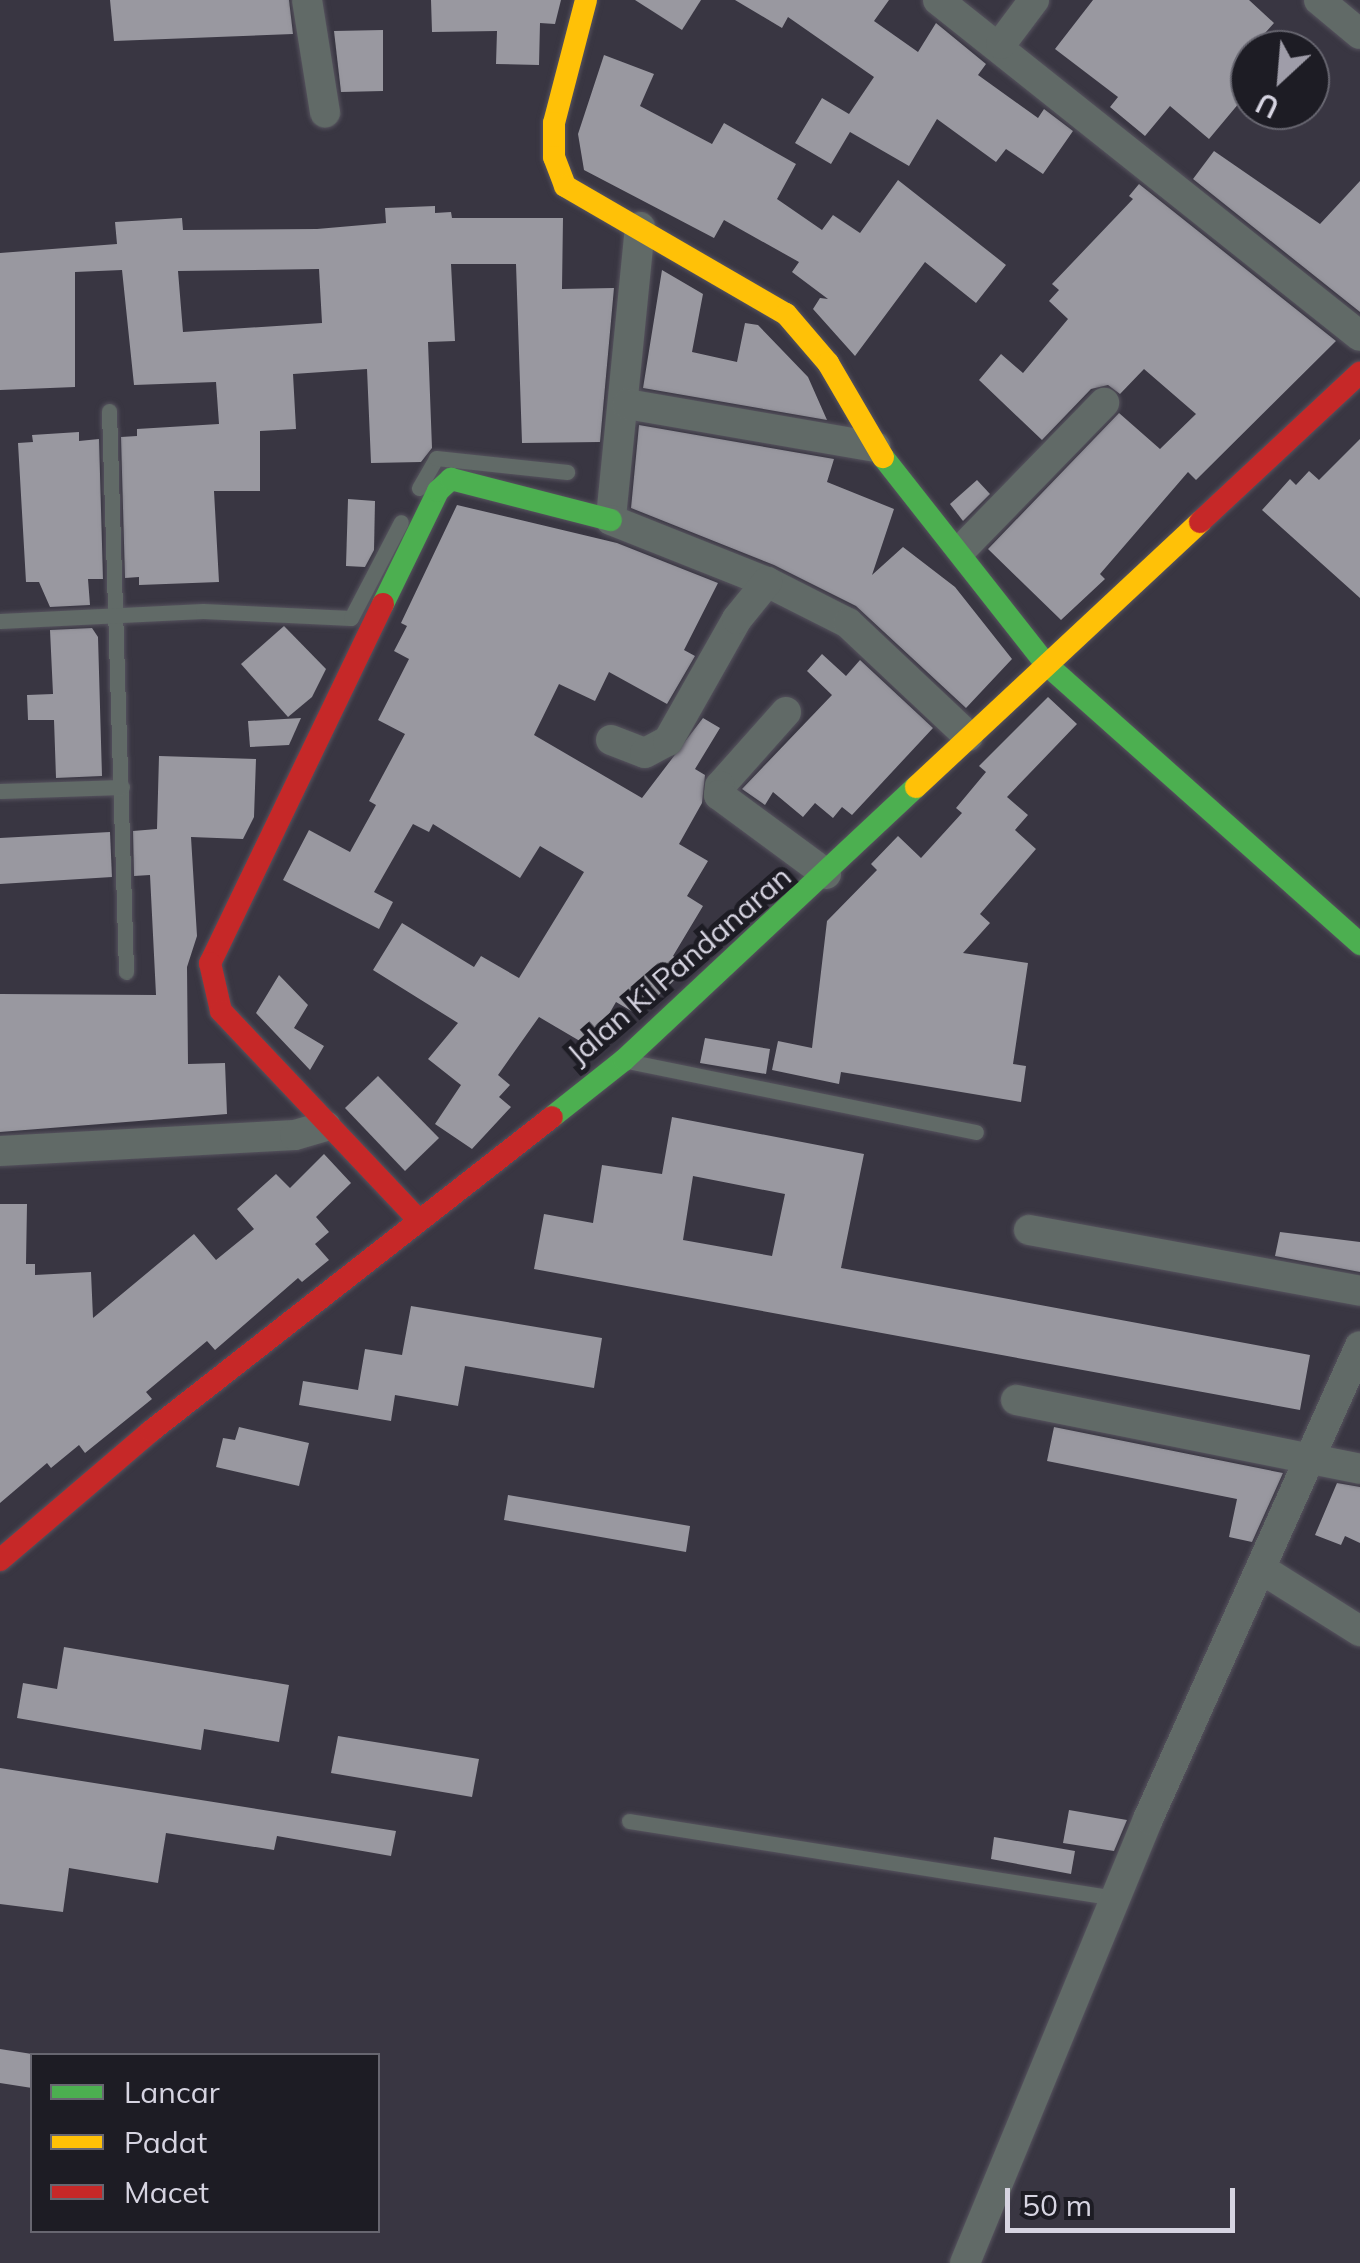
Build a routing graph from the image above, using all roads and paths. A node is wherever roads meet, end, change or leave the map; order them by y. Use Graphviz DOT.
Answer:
graph roads {
  1 [pos="307,0"];
  2 [pos="586,0"];
  3 [pos="938,0"];
  4 [pos="1034,0"];
  5 [pos="1319,0"];
  6 [pos="1360,34"];
  7 [pos="1001,44"];
  8 [pos="326,113"];
  9 [pos="640,228"];
  10 [pos="1360,336"];
  11 [pos="1360,373"];
  12 [pos="1104,403"];
  13 [pos="627,404"];
  14 [pos="109,411"];
  15 [pos="875,447"];
  16 [pos="567,472"];
  17 [pos="611,520"];
  18 [pos="962,549"];
  19 [pos="767,582"];
  20 [pos="120,617"];
  21 [pos="0,621"];
  22 [pos="1046,664"];
  23 [pos="786,712"];
  24 [pos="968,736"];
  25 [pos="612,740"];
  26 [pos="122,787"];
  27 [pos="0,790"];
  28 [pos="826,874"];
  29 [pos="1360,944"];
  30 [pos="126,972"];
  31 [pos="624,1060"];
  32 [pos="326,1126"];
  33 [pos="976,1132"];
  34 [pos="0,1151"];
  35 [pos="417,1218"];
  36 [pos="1029,1230"];
  37 [pos="1360,1291"];
  38 [pos="1360,1346"];
  39 [pos="1016,1400"];
  40 [pos="1313,1455"];
  41 [pos="1360,1469"];
  42 [pos="0,1560"];
  43 [pos="1264,1570"];
  44 [pos="1360,1630"];
  45 [pos="629,1822"];
  46 [pos="1115,1898"];
  47 [pos="965,2263"];
  1 -- 8 [label="street"];
  2 -- 9 [label="street"];
  3 -- 7 [label="street"];
  4 -- 7 [label="street"];
  5 -- 6 [label="street"];
  7 -- 10 [label="street"];
  9 -- 13 [label="street"];
  9 -- 15 [label="street"];
  11 -- 22 [label="street, Jalan Ki Pandanaran"];
  12 -- 18 [label="street"];
  13 -- 15 [label="street"];
  13 -- 17 [label="street"];
  14 -- 20 [label="lane"];
  15 -- 18 [label="street"];
  16 -- 20 [label="lane"];
  17 -- 19 [label="street"];
  17 -- 32 [label="street"];
  18 -- 22 [label="street"];
  19 -- 24 [label="street"];
  19 -- 25 [label="street"];
  20 -- 21 [label="lane"];
  20 -- 26 [label="lane"];
  22 -- 24 [label="street, Jalan Ki Pandanaran"];
  22 -- 29 [label="street"];
  23 -- 28 [label="street"];
  24 -- 28 [label="street, Jalan Ki Pandanaran"];
  26 -- 27 [label="lane"];
  26 -- 30 [label="lane"];
  28 -- 31 [label="street, Jalan Ki Pandanaran"];
  31 -- 33 [label="lane"];
  31 -- 35 [label="street, Jalan Ki Pandanaran"];
  32 -- 34 [label="street"];
  32 -- 35 [label="street"];
  35 -- 42 [label="street, Jalan Ki Pandanaran"];
  36 -- 37 [label="street"];
  38 -- 40 [label="street"];
  39 -- 40 [label="street"];
  40 -- 41 [label="street"];
  40 -- 43 [label="street"];
  43 -- 44 [label="street"];
  43 -- 46 [label="street"];
  45 -- 46 [label="lane"];
  46 -- 47 [label="street"];
}
